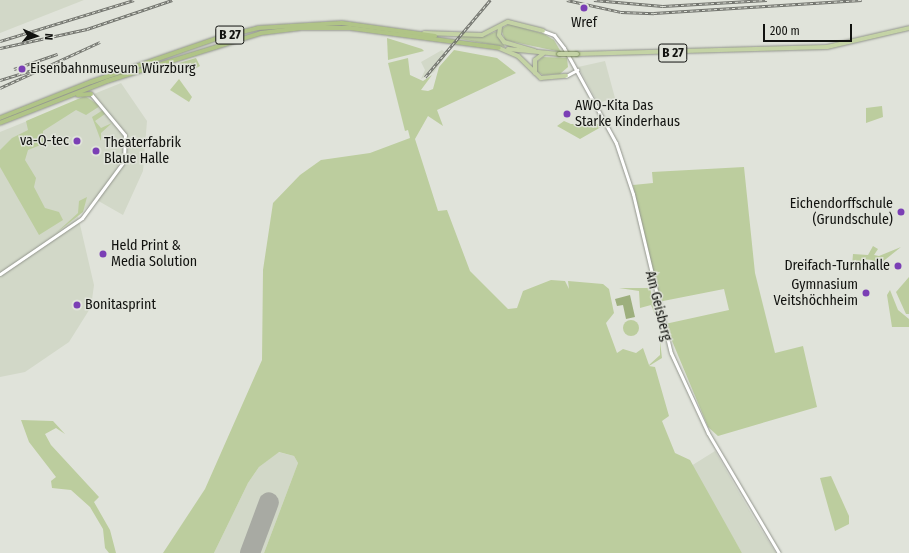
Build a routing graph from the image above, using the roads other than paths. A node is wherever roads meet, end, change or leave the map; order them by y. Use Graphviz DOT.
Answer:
graph roads {
  1 [pos="500,27"];
  2 [pos="909,28"];
  3 [pos="543,31"];
  4 [pos="423,33"];
  5 [pos="439,38"];
  6 [pos="499,48"];
  7 [pos="537,53"];
  8 [pos="544,53"];
  9 [pos="577,70"];
  10 [pos="536,75"];
  11 [pos="566,76"];
  12 [pos="91,94"];
  13 [pos="66,97"];
  14 [pos="0,118"];
  15 [pos="0,123"];
  16 [pos="0,274"];
  17 [pos="780,553"];
  1 -- 3 [label="main road"];
  1 -- 4 [label="main road"];
  1 -- 7 [label="main road"];
  2 -- 8 [label="main road, B 27, bridge"];
  3 -- 9 [label="street, Am Geisberg"];
  4 -- 5 [label="highway, B 27"];
  4 -- 14 [label="highway, B 27"];
  5 -- 6 [label="highway, B 27"];
  5 -- 13 [label="highway, B 27"];
  6 -- 7 [label="main road, B 27"];
  6 -- 10 [label="main road"];
  7 -- 8 [label="main road, B 27"];
  8 -- 10 [label="main road"];
  9 -- 11 [label="street"];
  9 -- 17 [label="street, Am Geisberg"];
  10 -- 11 [label="main road"];
  12 -- 13 [label="highway"];
  12 -- 16 [label="street"];
  13 -- 15 [label="highway, B 27"];
}
